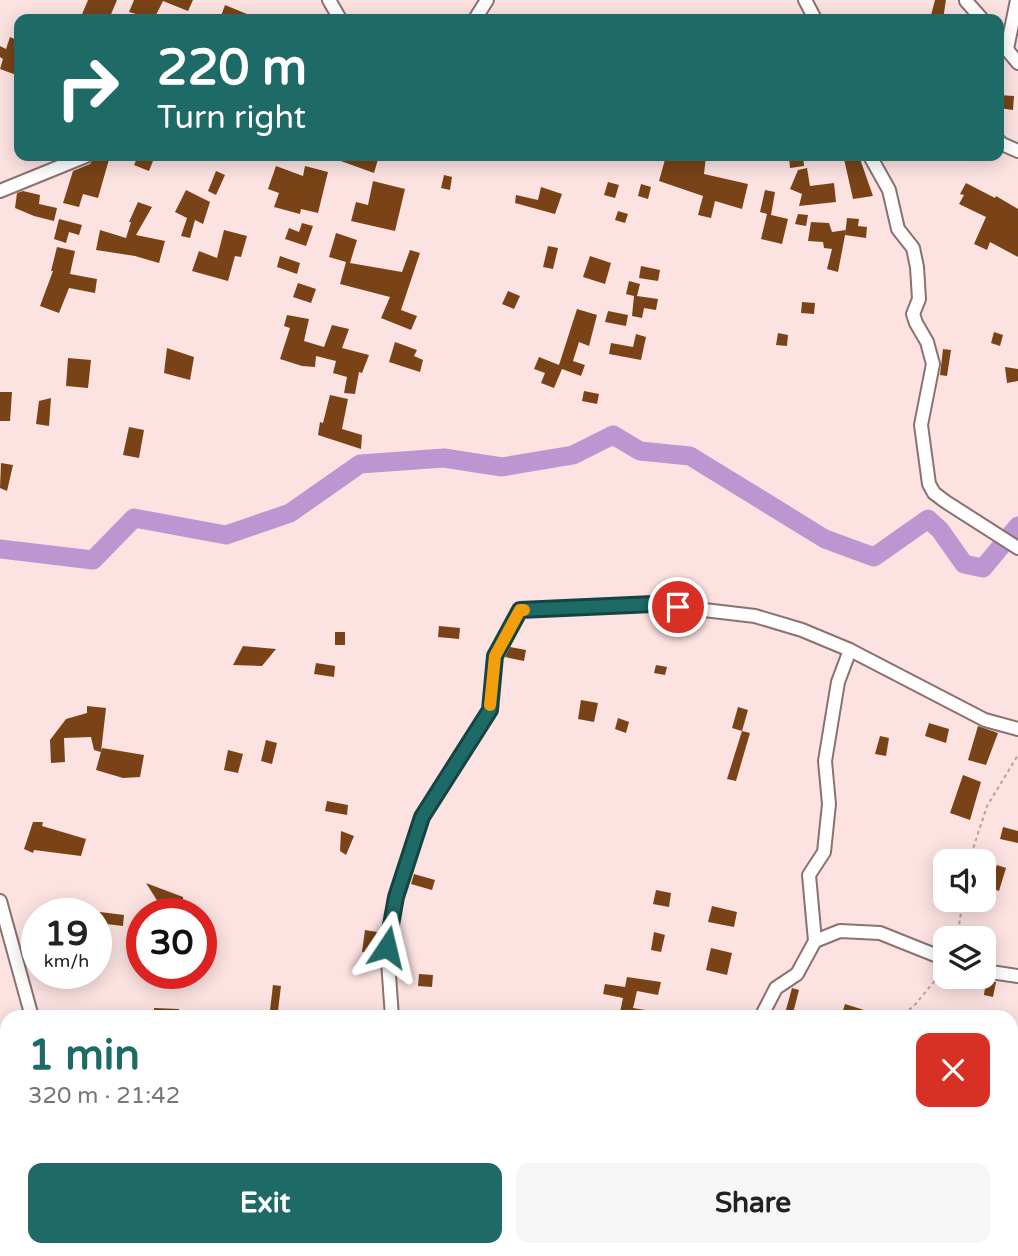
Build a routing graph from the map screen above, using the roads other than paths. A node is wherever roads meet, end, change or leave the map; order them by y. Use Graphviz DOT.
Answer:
graph roads {
  1 [pos="1017,0"];
  2 [pos="1004,42"];
  3 [pos="1004,46"];
  4 [pos="1018,63"];
  5 [pos="74,161"];
  6 [pos="873,161"];
  7 [pos="0,191"];
  8 [pos="1018,548"];
  9 [pos="850,650"];
  10 [pos="1018,729"];
  11 [pos="0,901"];
  12 [pos="815,941"];
  13 [pos="933,954"];
  14 [pos="996,973"];
  15 [pos="1018,976"];
  16 [pos="30,1010"];
  17 [pos="392,1010"];
  18 [pos="765,1010"];
  1 -- 2 [label="street"];
  3 -- 4 [label="street"];
  5 -- 7 [label="street"];
  6 -- 8 [label="street"];
  9 -- 10 [label="street"];
  9 -- 12 [label="street"];
  9 -- 17 [label="street"];
  11 -- 16 [label="street"];
  12 -- 13 [label="street"];
  12 -- 18 [label="street"];
  14 -- 15 [label="street"];
}
